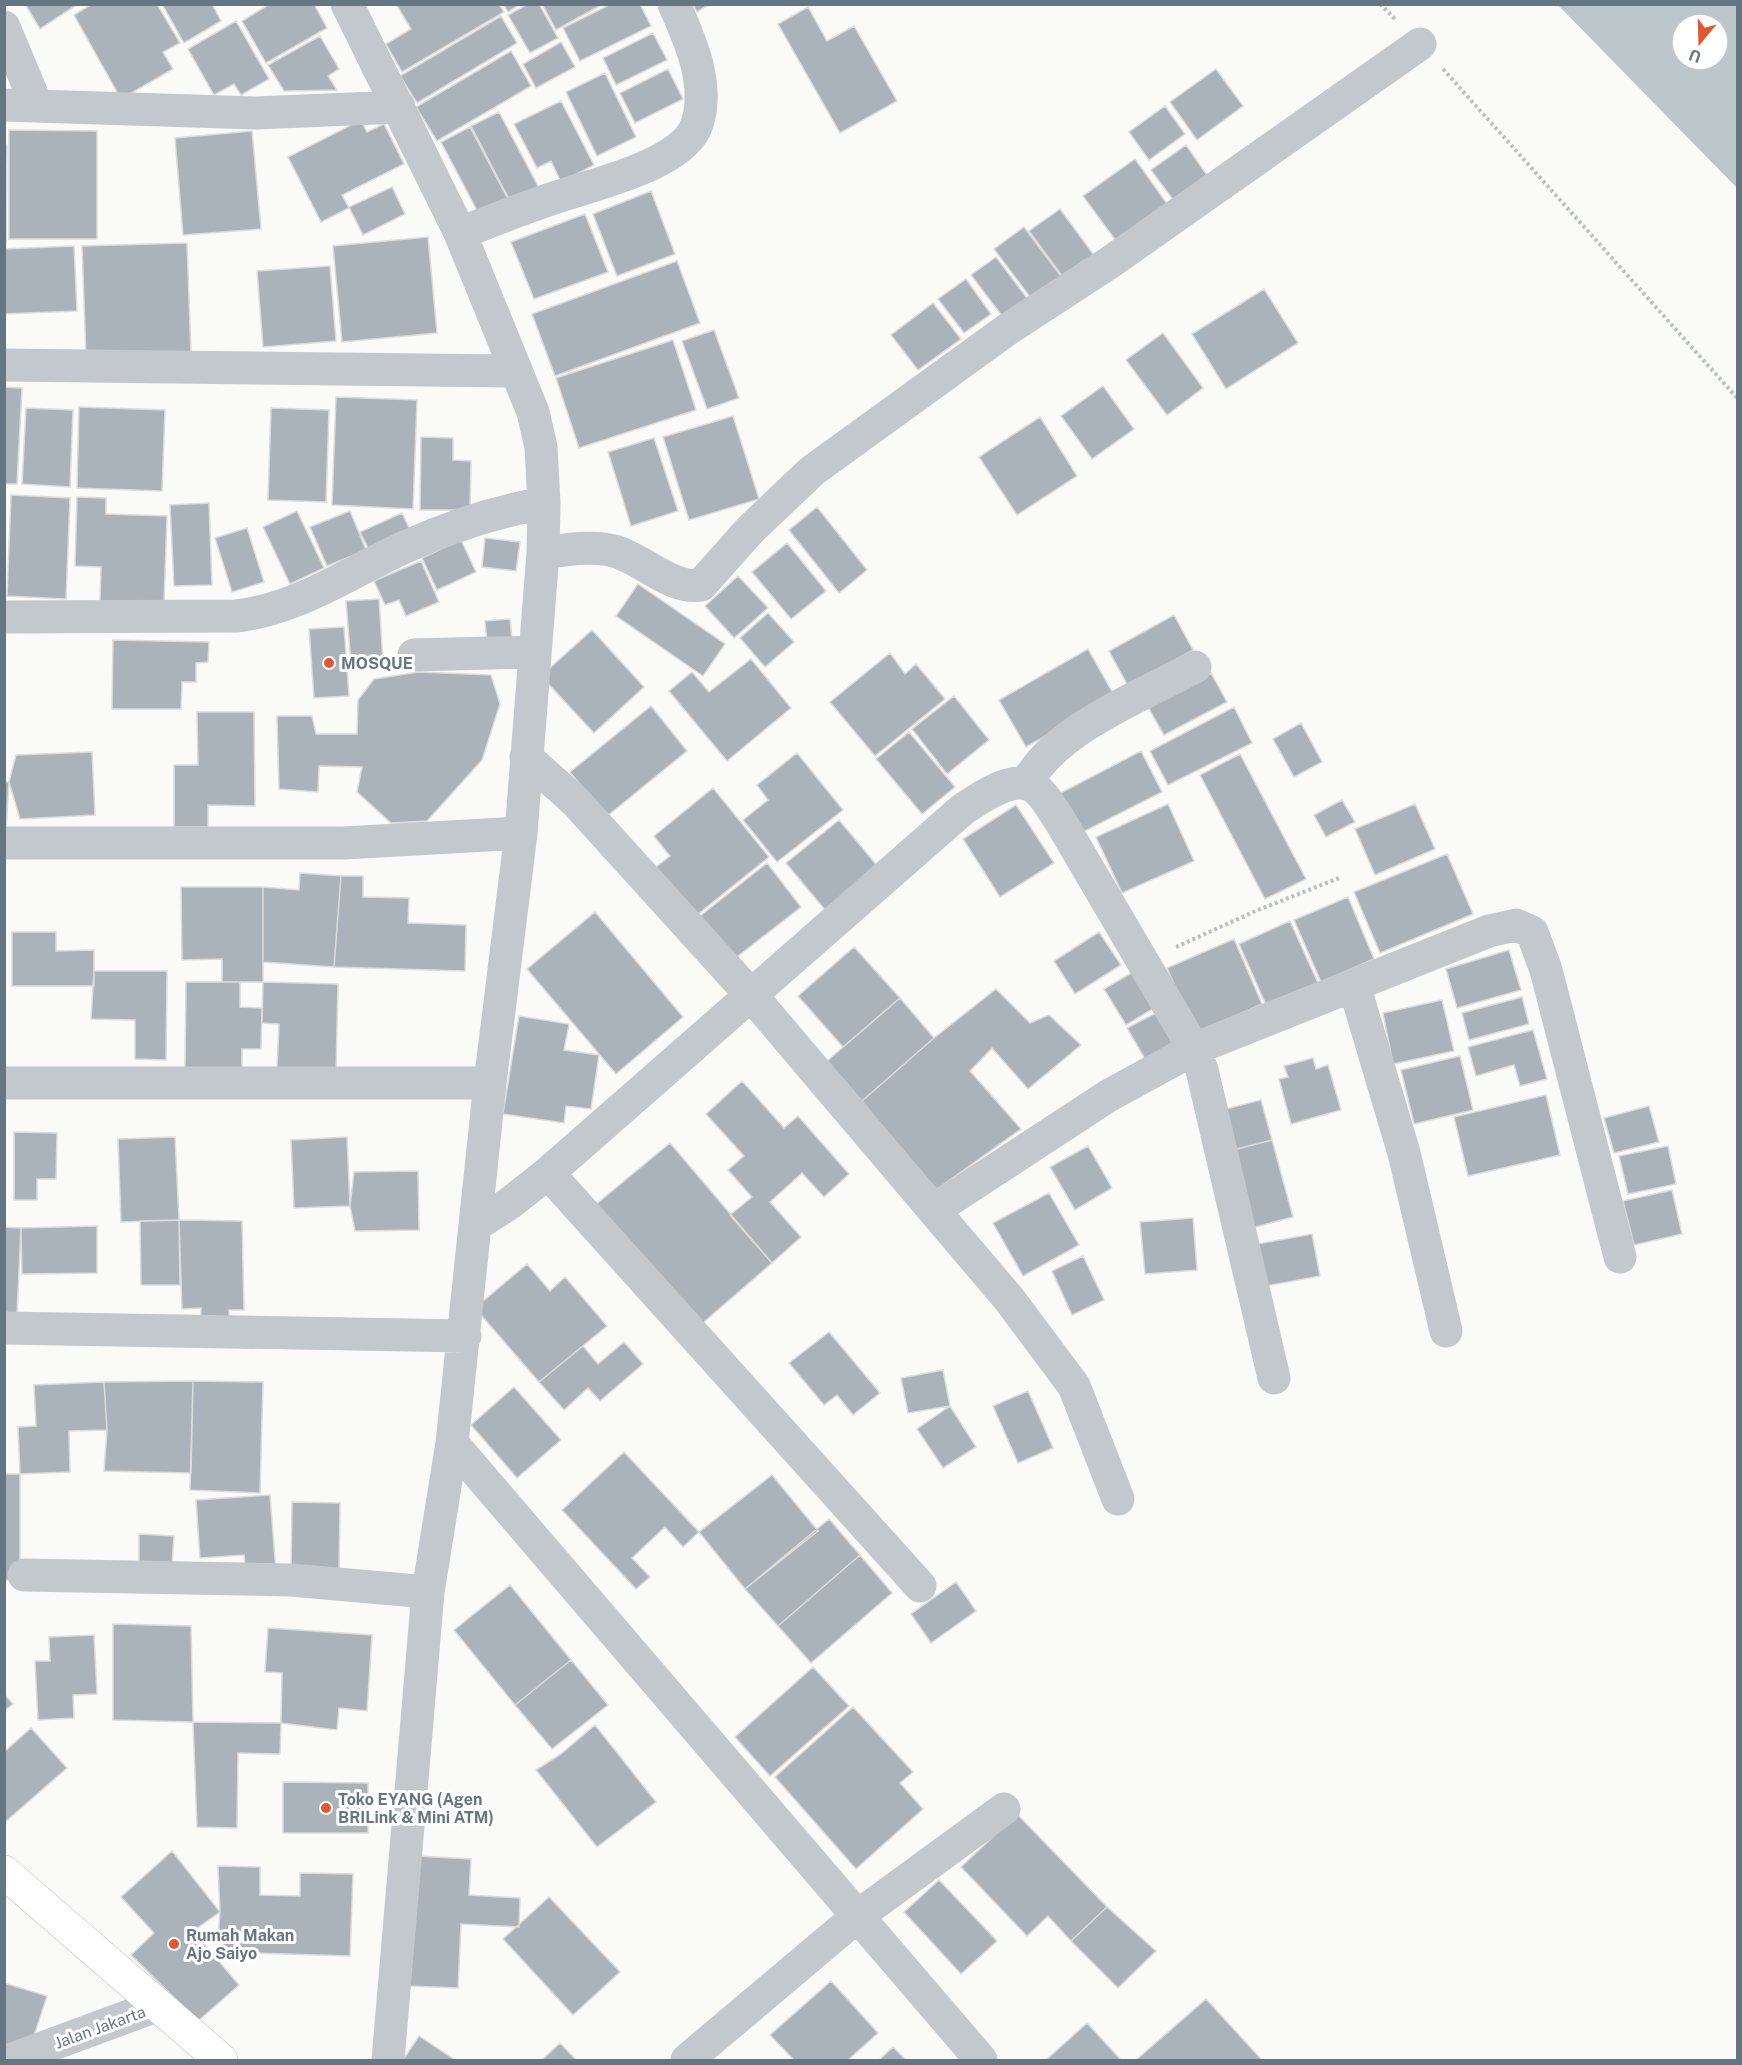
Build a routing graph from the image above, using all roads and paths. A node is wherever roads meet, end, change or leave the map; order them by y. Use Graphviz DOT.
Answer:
graph roads {
  1 [pos="347,4"];
  2 [pos="674,4"];
  3 [pos="1380,4"];
  4 [pos="4,27"];
  5 [pos="1420,44"];
  6 [pos="4,105"];
  7 [pos="37,106"];
  8 [pos="399,107"];
  9 [pos="460,233"];
  10 [pos="4,365"];
  11 [pos="515,371"];
  12 [pos="1737,399"];
  13 [pos="544,503"];
  14 [pos="543,553"];
  15 [pos="4,617"];
  16 [pos="535,652"];
  17 [pos="414,655"];
  18 [pos="1195,667"];
  19 [pos="526,757"];
  20 [pos="1026,784"];
  21 [pos="521,833"];
  22 [pos="4,843"];
  23 [pos="1339,878"];
  24 [pos="1142,962"];
  25 [pos="1354,985"];
  26 [pos="751,994"];
  27 [pos="1194,1049"];
  28 [pos="4,1083"];
  29 [pos="490,1083"];
  30 [pos="549,1173"];
  31 [pos="934,1210"];
  32 [pos="476,1225"];
  33 [pos="1620,1257"];
  34 [pos="4,1328"];
  35 [pos="1446,1330"];
  36 [pos="465,1335"];
  37 [pos="1274,1378"];
  38 [pos="452,1443"];
  39 [pos="1118,1499"];
  40 [pos="24,1575"];
  41 [pos="920,1586"];
  42 [pos="428,1592"];
  43 [pos="1004,1809"];
  44 [pos="4,1872"];
  45 [pos="859,1916"];
  46 [pos="156,2006"];
  47 [pos="10,2061"];
  48 [pos="221,2061"];
  49 [pos="388,2061"];
  50 [pos="687,2061"];
  51 [pos="981,2061"];
  1 -- 8 [label="street"];
  2 -- 9 [label="street"];
  3 -- 5 [label="path"];
  4 -- 7 [label="street"];
  5 -- 12 [label="path"];
  5 -- 14 [label="street"];
  6 -- 7 [label="street"];
  7 -- 8 [label="street"];
  8 -- 9 [label="street"];
  9 -- 11 [label="street"];
  10 -- 11 [label="street"];
  11 -- 13 [label="street"];
  13 -- 14 [label="street"];
  13 -- 15 [label="street"];
  14 -- 16 [label="street"];
  16 -- 17 [label="street"];
  16 -- 19 [label="street"];
  18 -- 20 [label="street"];
  19 -- 21 [label="street"];
  19 -- 26 [label="street"];
  20 -- 24 [label="street"];
  20 -- 26 [label="street"];
  21 -- 22 [label="street"];
  21 -- 29 [label="street"];
  23 -- 24 [label="path"];
  24 -- 27 [label="street"];
  25 -- 27 [label="street"];
  25 -- 33 [label="street"];
  25 -- 35 [label="street"];
  26 -- 30 [label="street"];
  26 -- 31 [label="street"];
  27 -- 31 [label="street"];
  27 -- 37 [label="street"];
  28 -- 29 [label="street"];
  29 -- 32 [label="street"];
  30 -- 32 [label="street"];
  30 -- 41 [label="street"];
  31 -- 39 [label="street"];
  32 -- 36 [label="street"];
  34 -- 36 [label="street"];
  36 -- 38 [label="street"];
  38 -- 42 [label="street"];
  38 -- 45 [label="street"];
  40 -- 42 [label="street"];
  42 -- 49 [label="street"];
  43 -- 45 [label="street"];
  44 -- 46 [label="main road"];
  45 -- 50 [label="street"];
  45 -- 51 [label="street"];
  46 -- 47 [label="street, Jalan Jakarta"];
  46 -- 48 [label="main road"];
}
